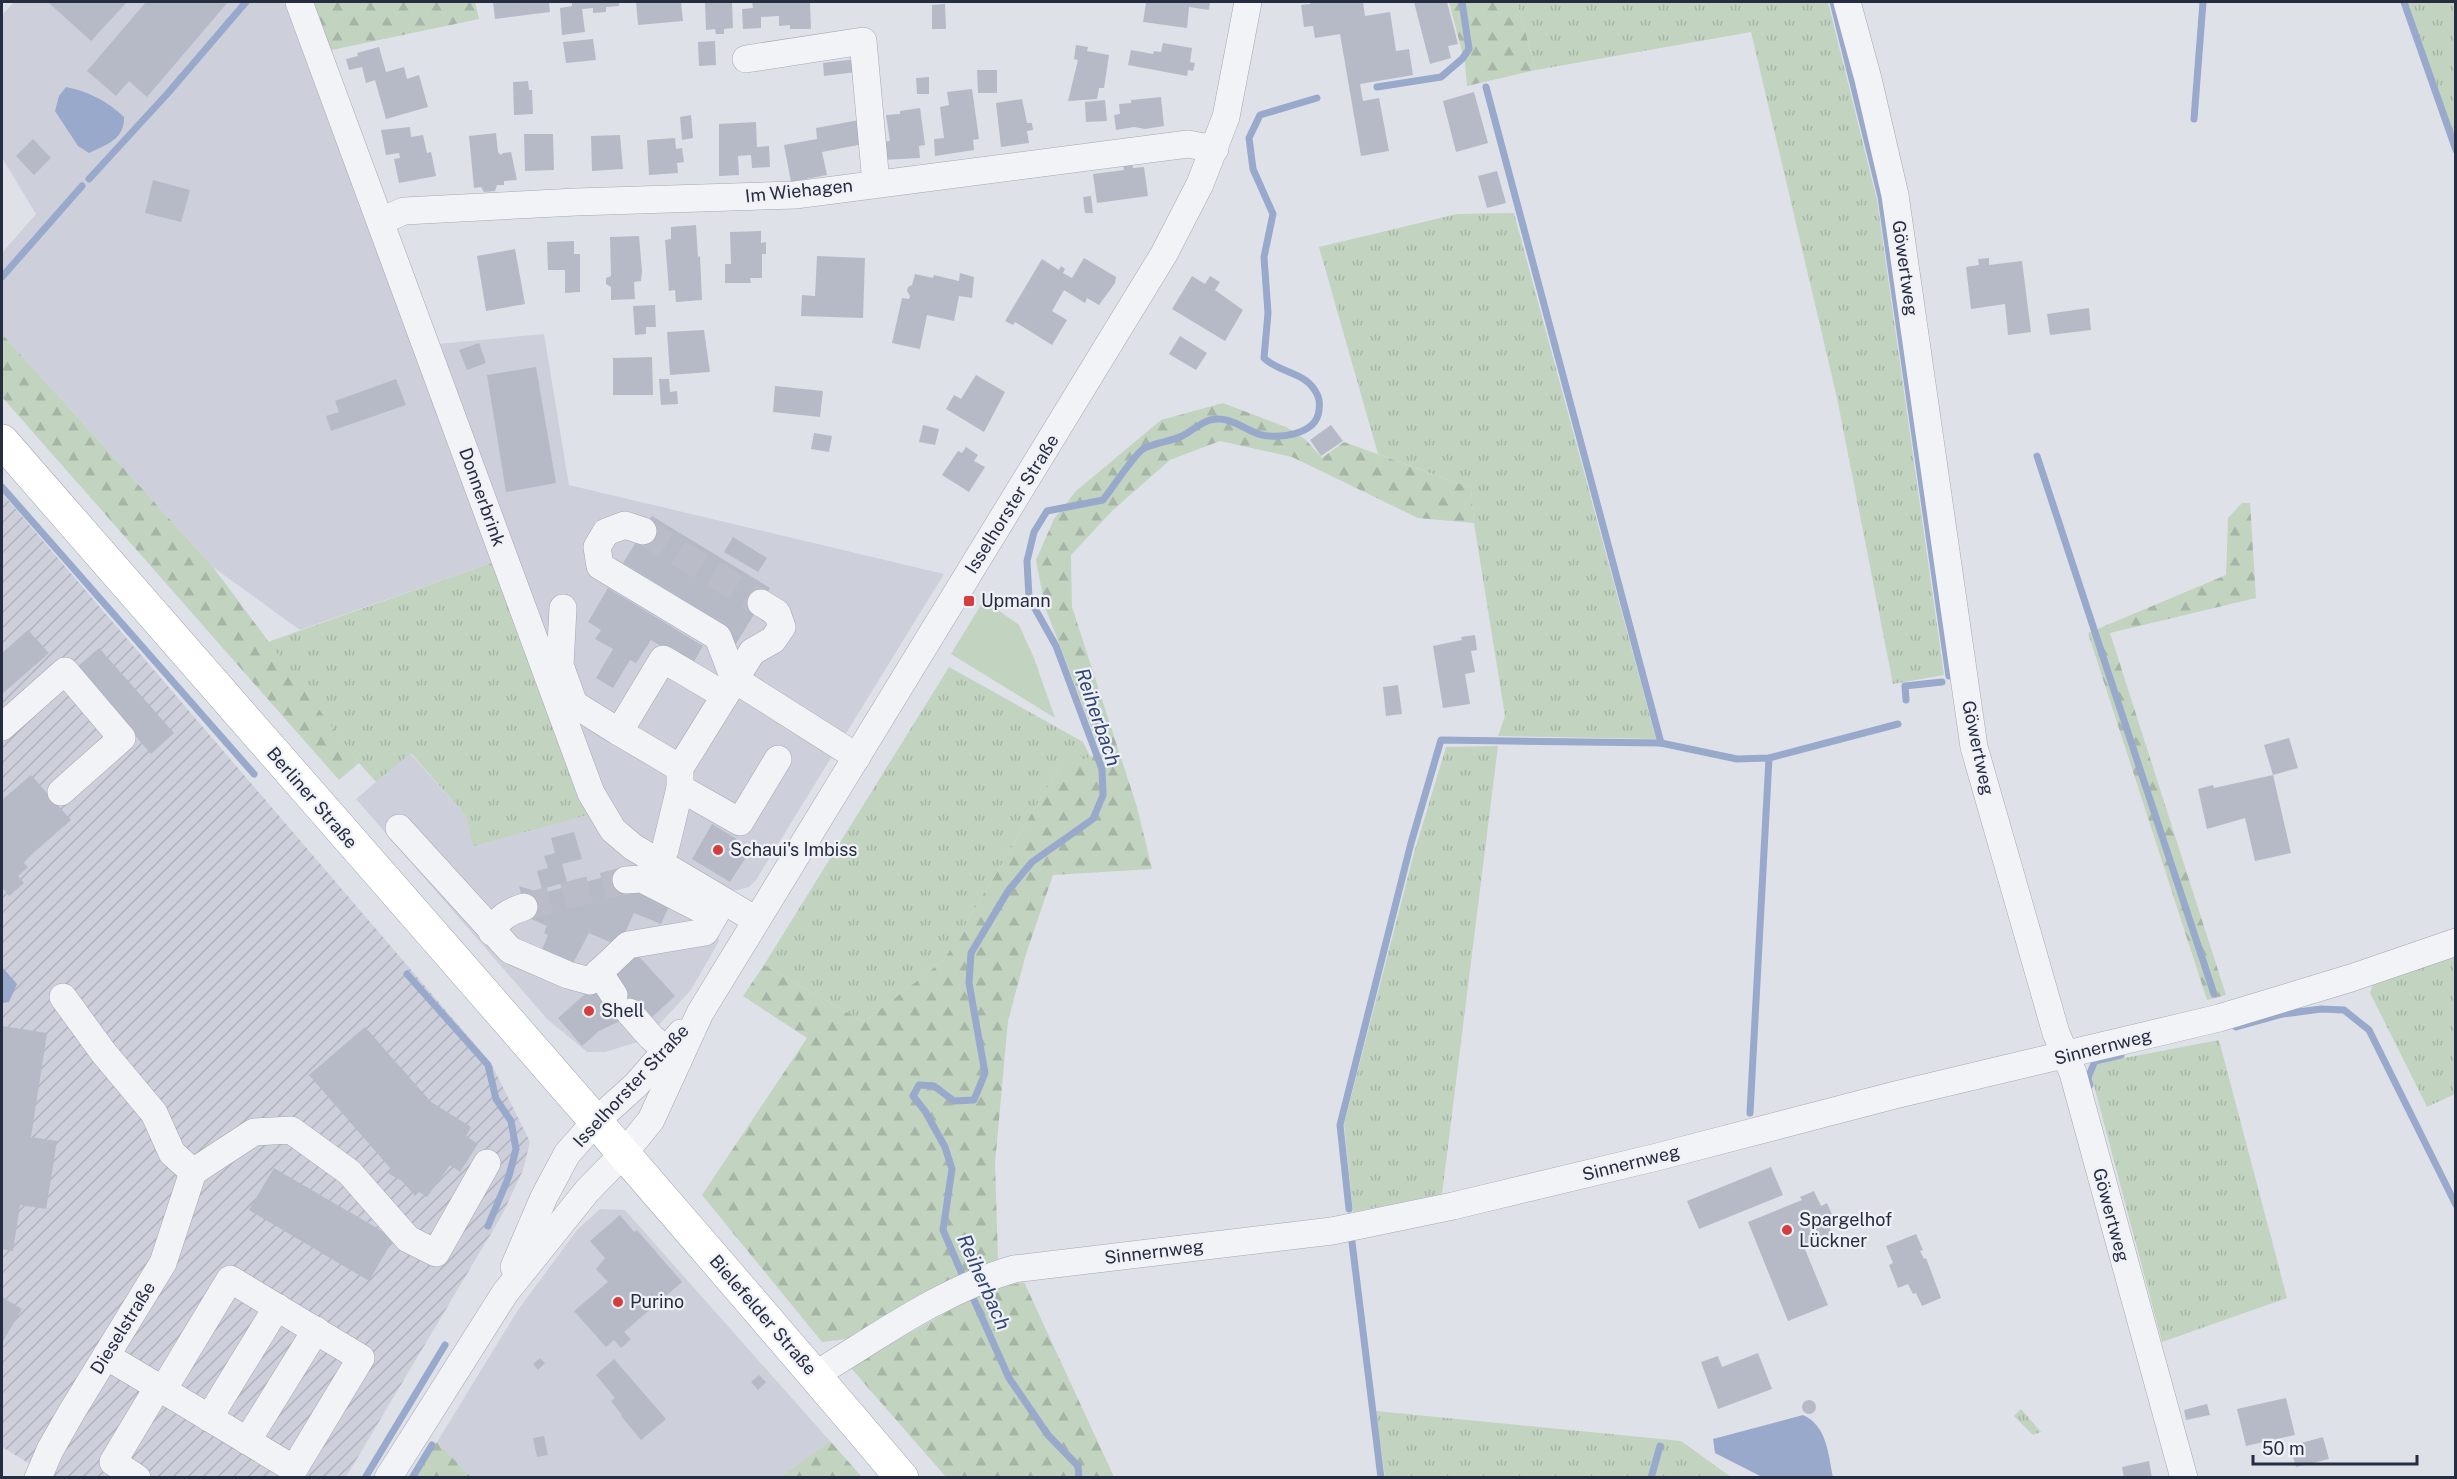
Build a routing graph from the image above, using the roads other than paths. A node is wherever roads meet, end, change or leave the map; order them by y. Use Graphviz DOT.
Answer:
graph roads {
  1 [pos="298,2"];
  2 [pos="1248,2"];
  3 [pos="1848,2"];
  4 [pos="746,59"];
  5 [pos="1215,149"];
  6 [pos="876,183"];
  7 [pos="381,221"];
  8 [pos="2,441"];
  9 [pos="642,531"];
  10 [pos="761,603"];
  11 [pos="563,608"];
  12 [pos="729,687"];
  13 [pos="2,727"];
  14 [pos="619,732"];
  15 [pos="857,757"];
  16 [pos="778,759"];
  17 [pos="680,778"];
  18 [pos="61,792"];
  19 [pos="399,828"];
  20 [pos="657,863"];
  21 [pos="626,880"];
  22 [pos="524,907"];
  23 [pos="719,909"];
  24 [pos="756,920"];
  25 [pos="492,932"];
  26 [pos="2456,942"];
  27 [pos="599,972"];
  28 [pos="63,997"];
  29 [pos="672,1055"];
  30 [pos="2066,1056"];
  31 [pos="596,1121"];
  32 [pos="625,1152"];
  33 [pos="487,1163"];
  34 [pos="193,1172"];
  35 [pos="505,1293"];
  36 [pos="277,1307"];
  37 [pos="316,1330"];
  38 [pos="106,1356"];
  39 [pos="815,1375"];
  40 [pos="161,1389"];
  41 [pos="209,1418"];
  42 [pos="247,1441"];
  43 [pos="291,1473"];
  44 [pos="38,1478"];
  45 [pos="137,1478"];
  46 [pos="388,1478"];
  47 [pos="902,1478"];
  48 [pos="2184,1478"];
  1 -- 7 [label="street, Donnerbrink"];
  2 -- 5 [label="street, Isselhorster Straße"];
  3 -- 30 [label="street, Göwertweg"];
  4 -- 6 [label="street"];
  5 -- 6 [label="street, Im Wiehagen"];
  5 -- 15 [label="street, Isselhorster Straße"];
  6 -- 7 [label="street, Im Wiehagen"];
  7 -- 20 [label="street, Donnerbrink"];
  8 -- 31 [label="main road, Berliner Straße"];
  9 -- 12 [label="street"];
  10 -- 12 [label="street"];
  11 -- 14 [label="street"];
  12 -- 14 [label="street"];
  12 -- 15 [label="street"];
  12 -- 17 [label="street"];
  13 -- 18 [label="street"];
  14 -- 17 [label="street"];
  15 -- 24 [label="street, Isselhorster Straße"];
  16 -- 17 [label="street"];
  17 -- 20 [label="street"];
  19 -- 25 [label="street"];
  20 -- 23 [label="street, Donnerbrink"];
  21 -- 23 [label="street"];
  22 -- 25 [label="street"];
  23 -- 24 [label="street, Donnerbrink"];
  23 -- 27 [label="street"];
  24 -- 29 [label="street, Isselhorster Straße"];
  25 -- 27 [label="street"];
  26 -- 30 [label="street, Sinnernweg"];
  27 -- 29 [label="street"];
  28 -- 34 [label="street"];
  29 -- 31 [label="street, Isselhorster Straße"];
  29 -- 32 [label="street, Isselhorster Straße"];
  30 -- 39 [label="street, Sinnernweg"];
  30 -- 48 [label="street, Göwertweg"];
  31 -- 32 [label="main road, Berliner Straße"];
  31 -- 35 [label="street, Isselhorster Straße"];
  32 -- 35 [label="street, Isselhorster Straße"];
  32 -- 39 [label="main road, Bielefelder Straße"];
  33 -- 34 [label="street"];
  34 -- 38 [label="street, Dieselstraße"];
  35 -- 46 [label="street, Isselhorster Straße"];
  36 -- 37 [label="street"];
  36 -- 40 [label="street"];
  36 -- 41 [label="street"];
  37 -- 42 [label="street"];
  37 -- 43 [label="street"];
  38 -- 40 [label="street"];
  38 -- 44 [label="street, Dieselstraße"];
  39 -- 47 [label="main road, Bielefelder Straße"];
  40 -- 41 [label="street"];
  40 -- 45 [label="street"];
  41 -- 42 [label="street"];
  42 -- 43 [label="street"];
}
